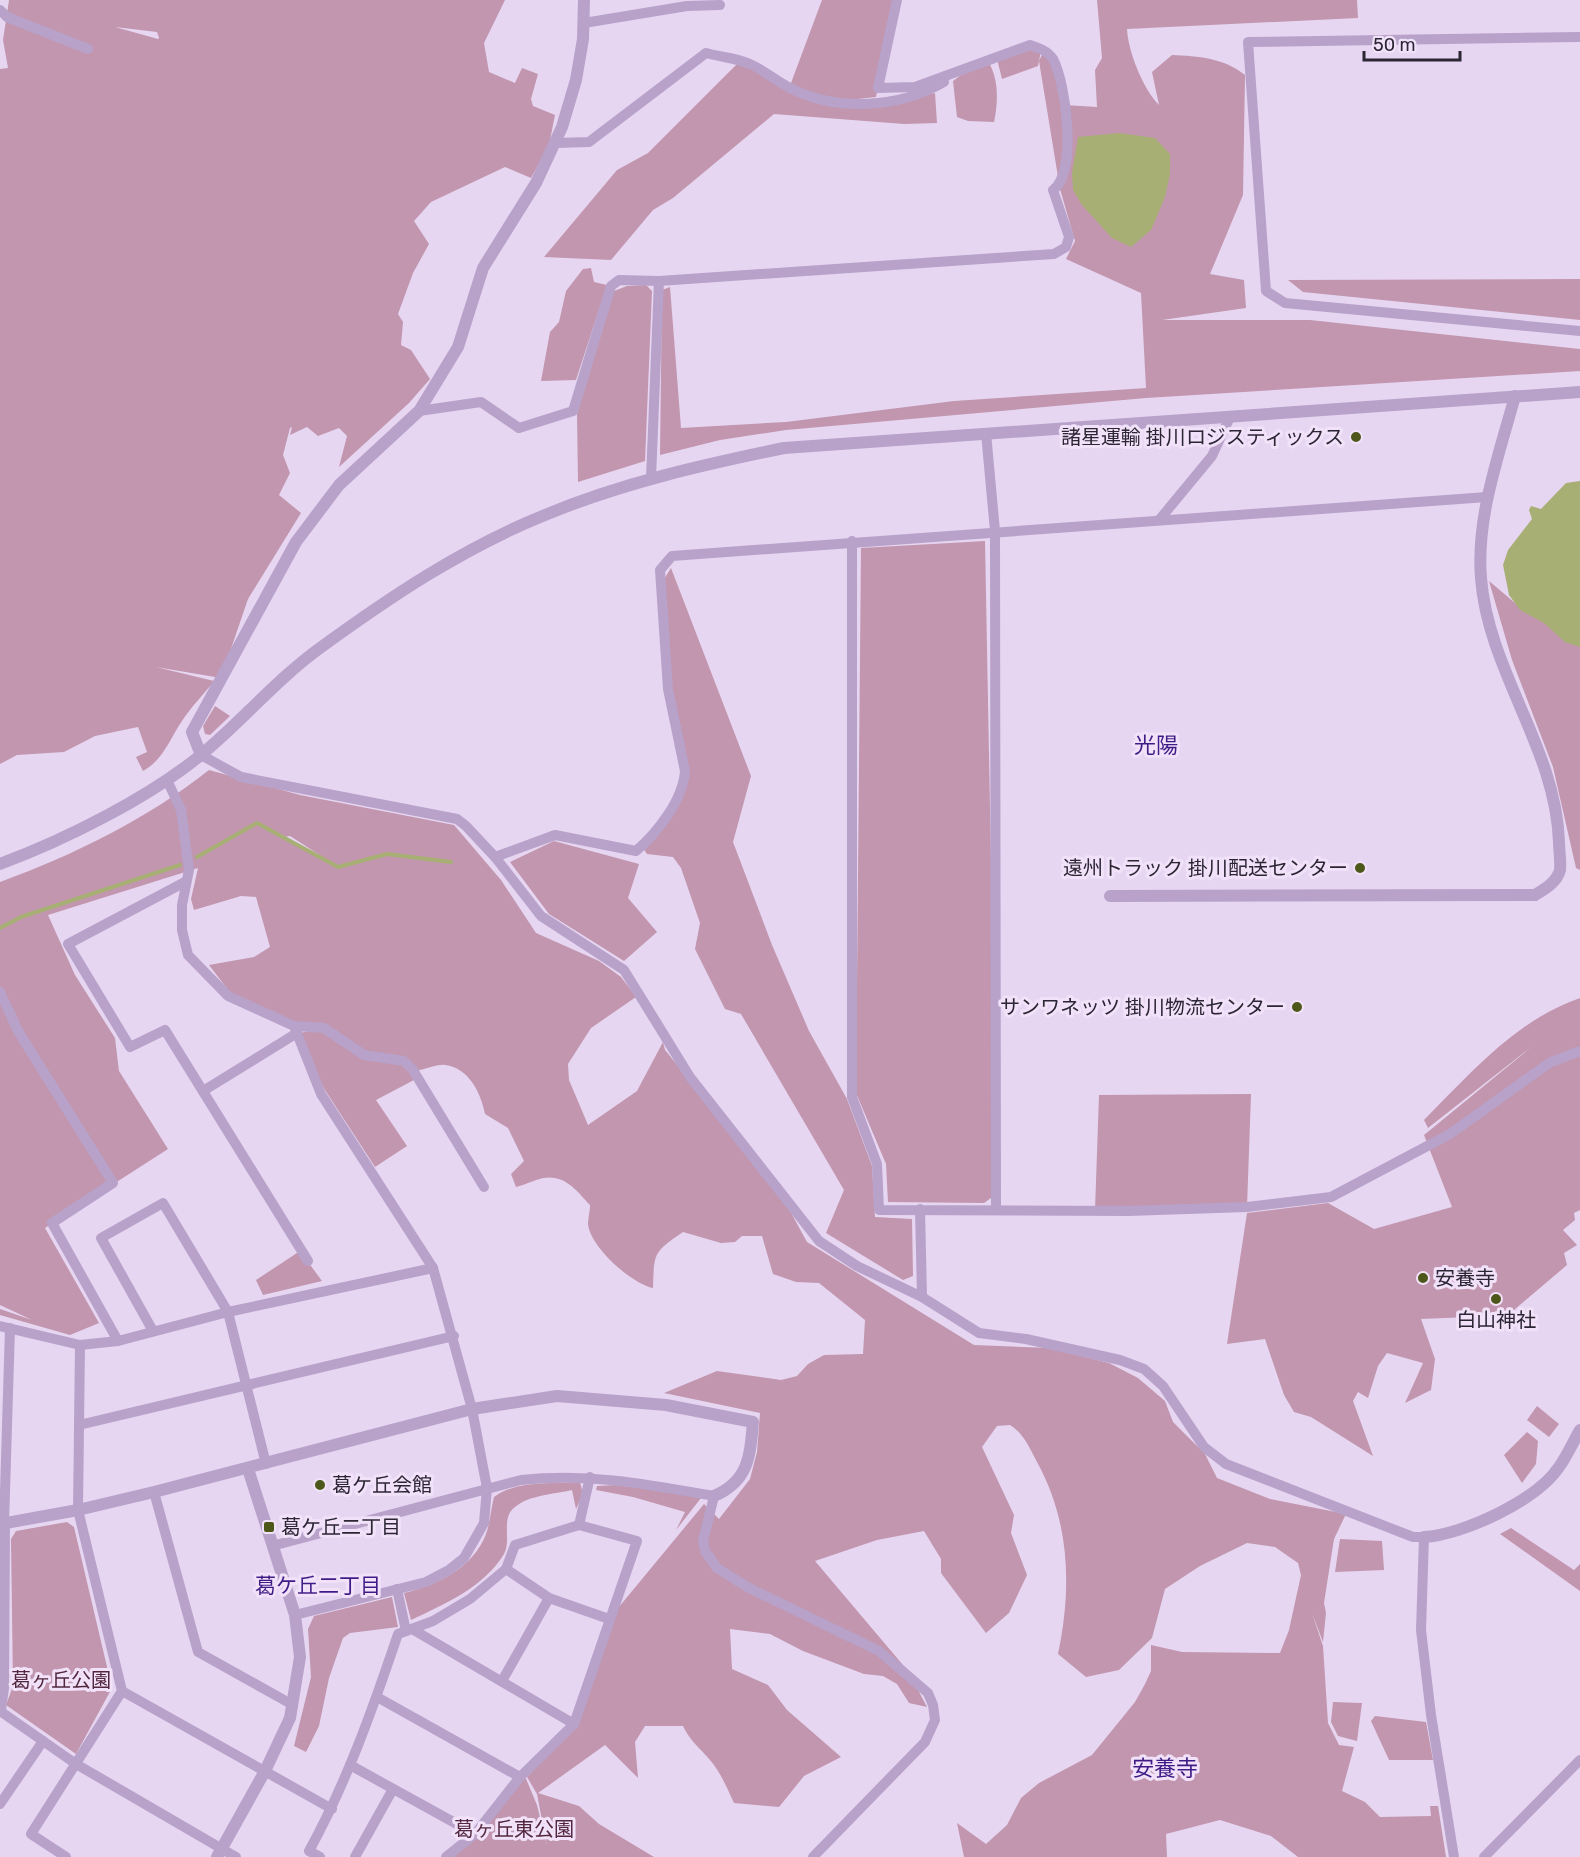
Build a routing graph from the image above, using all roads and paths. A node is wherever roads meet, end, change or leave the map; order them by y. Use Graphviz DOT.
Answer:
graph roads {
  1 [pos="585,0"];
  2 [pos="897,0"];
  3 [pos="720,5"];
  4 [pos="0,10"];
  5 [pos="584,23"];
  6 [pos="1580,37"];
  7 [pos="88,49"];
  8 [pos="966,69"];
  9 [pos="556,143"];
  10 [pos="659,281"];
  11 [pos="1580,331"];
  12 [pos="1580,392"];
  13 [pos="1515,396"];
  14 [pos="419,411"];
  15 [pos="1230,417"];
  16 [pos="986,433"];
  17 [pos="651,478"];
  18 [pos="1487,496"];
  19 [pos="1161,519"];
  20 [pos="995,531"];
  21 [pos="852,541"];
  22 [pos="201,755"];
  23 [pos="167,780"];
  24 [pos="495,857"];
  25 [pos="0,864"];
  26 [pos="185,882"];
  27 [pos="1110,896"];
  28 [pos="0,992"];
  29 [pos="296,1029"];
  30 [pos="1580,1052"];
  31 [pos="203,1091"];
  32 [pos="484,1187"];
  33 [pos="920,1209"];
  34 [pos="996,1209"];
  35 [pos="308,1261"];
  36 [pos="434,1268"];
  37 [pos="922,1297"];
  38 [pos="228,1312"];
  39 [pos="5,1327"];
  40 [pos="153,1331"];
  41 [pos="453,1336"];
  42 [pos="118,1341"];
  43 [pos="80,1346"];
  44 [pos="246,1385"];
  45 [pos="472,1409"];
  46 [pos="79,1425"];
  47 [pos="1580,1430"];
  48 [pos="266,1464"];
  49 [pos="248,1469"];
  50 [pos="590,1477"];
  51 [pos="487,1488"];
  52 [pos="154,1492"];
  53 [pos="714,1496"];
  54 [pos="78,1510"];
  55 [pos="2,1524"];
  56 [pos="579,1525"];
  57 [pos="1424,1537"];
  58 [pos="272,1546"];
  59 [pos="506,1569"];
  60 [pos="397,1589"];
  61 [pos="549,1598"];
  62 [pos="295,1616"];
  63 [pos="609,1619"];
  64 [pos="409,1630"];
  65 [pos="502,1681"];
  66 [pos="122,1691"];
  67 [pos="377,1697"];
  68 [pos="293,1705"];
  69 [pos="0,1711"];
  70 [pos="574,1724"];
  71 [pos="44,1741"];
  72 [pos="1580,1760"];
  73 [pos="76,1764"];
  74 [pos="350,1765"];
  75 [pos="265,1771"];
  76 [pos="520,1777"];
  77 [pos="393,1789"];
  78 [pos="0,1804"];
  79 [pos="332,1809"];
  80 [pos="476,1834"];
  81 [pos="219,1853"];
  82 [pos="66,1857"];
  83 [pos="236,1857"];
  84 [pos="320,1857"];
  85 [pos="355,1857"];
  86 [pos="446,1857"];
  87 [pos="813,1857"];
  88 [pos="1454,1857"];
  89 [pos="1484,1857"];
  1 -- 5 [label="street"];
  2 -- 8 [label="street"];
  3 -- 5 [label="street"];
  4 -- 7 [label="street"];
  5 -- 9 [label="street"];
  6 -- 11 [label="street"];
  8 -- 9 [label="street"];
  8 -- 10 [label="street"];
  9 -- 14 [label="street"];
  10 -- 14 [label="street"];
  10 -- 17 [label="street"];
  12 -- 13 [label="street"];
  13 -- 15 [label="street"];
  13 -- 18 [label="street"];
  14 -- 22 [label="street"];
  15 -- 16 [label="street"];
  15 -- 19 [label="street"];
  16 -- 17 [label="street"];
  16 -- 20 [label="street"];
  17 -- 22 [label="street"];
  18 -- 19 [label="street"];
  18 -- 27 [label="street"];
  19 -- 20 [label="street"];
  20 -- 21 [label="street"];
  20 -- 34 [label="street"];
  21 -- 24 [label="street"];
  21 -- 33 [label="street"];
  22 -- 23 [label="street"];
  22 -- 24 [label="street"];
  23 -- 25 [label="street"];
  23 -- 26 [label="street"];
  24 -- 37 [label="street"];
  26 -- 29 [label="street"];
  26 -- 31 [label="street"];
  28 -- 42 [label="street"];
  29 -- 31 [label="street"];
  29 -- 32 [label="street"];
  29 -- 36 [label="street"];
  30 -- 34 [label="street"];
  31 -- 35 [label="street"];
  33 -- 34 [label="street"];
  33 -- 37 [label="street"];
  36 -- 38 [label="street"];
  36 -- 41 [label="street"];
  37 -- 57 [label="street"];
  38 -- 40 [label="street"];
  38 -- 40 [label="street"];
  38 -- 44 [label="street"];
  39 -- 43 [label="street"];
  39 -- 55 [label="street"];
  40 -- 42 [label="street"];
  41 -- 44 [label="street"];
  41 -- 45 [label="street"];
  42 -- 43 [label="street"];
  43 -- 46 [label="street"];
  44 -- 46 [label="street"];
  44 -- 48 [label="street"];
  45 -- 48 [label="street"];
  45 -- 51 [label="street"];
  45 -- 53 [label="street"];
  46 -- 54 [label="street"];
  47 -- 57 [label="street"];
  48 -- 49 [label="street"];
  49 -- 52 [label="street"];
  49 -- 58 [label="street"];
  50 -- 51 [label="street"];
  50 -- 53 [label="street"];
  50 -- 56 [label="street"];
  51 -- 58 [label="street"];
  51 -- 60 [label="street"];
  52 -- 54 [label="street"];
  52 -- 68 [label="street"];
  53 -- 87 [label="street"];
  54 -- 55 [label="street"];
  54 -- 66 [label="street"];
  55 -- 69 [label="street"];
  56 -- 59 [label="street"];
  56 -- 63 [label="street"];
  57 -- 88 [label="street"];
  58 -- 62 [label="street"];
  59 -- 61 [label="street"];
  59 -- 64 [label="street"];
  60 -- 62 [label="street"];
  60 -- 64 [label="street"];
  61 -- 63 [label="street"];
  61 -- 65 [label="street"];
  62 -- 68 [label="street"];
  63 -- 70 [label="street"];
  64 -- 65 [label="street"];
  64 -- 67 [label="street"];
  65 -- 70 [label="street"];
  66 -- 73 [label="street"];
  66 -- 75 [label="street"];
  67 -- 74 [label="street"];
  67 -- 76 [label="street"];
  68 -- 75 [label="street"];
  69 -- 71 [label="street"];
  70 -- 76 [label="street"];
  71 -- 73 [label="street"];
  71 -- 78 [label="street"];
  72 -- 89 [label="street"];
  73 -- 81 [label="street"];
  73 -- 82 [label="street"];
  74 -- 77 [label="street"];
  74 -- 79 [label="street"];
  75 -- 79 [label="street"];
  75 -- 81 [label="street"];
  76 -- 80 [label="street"];
  77 -- 80 [label="street"];
  77 -- 85 [label="street"];
  79 -- 84 [label="street"];
  80 -- 86 [label="street"];
  81 -- 83 [label="street"];
}
